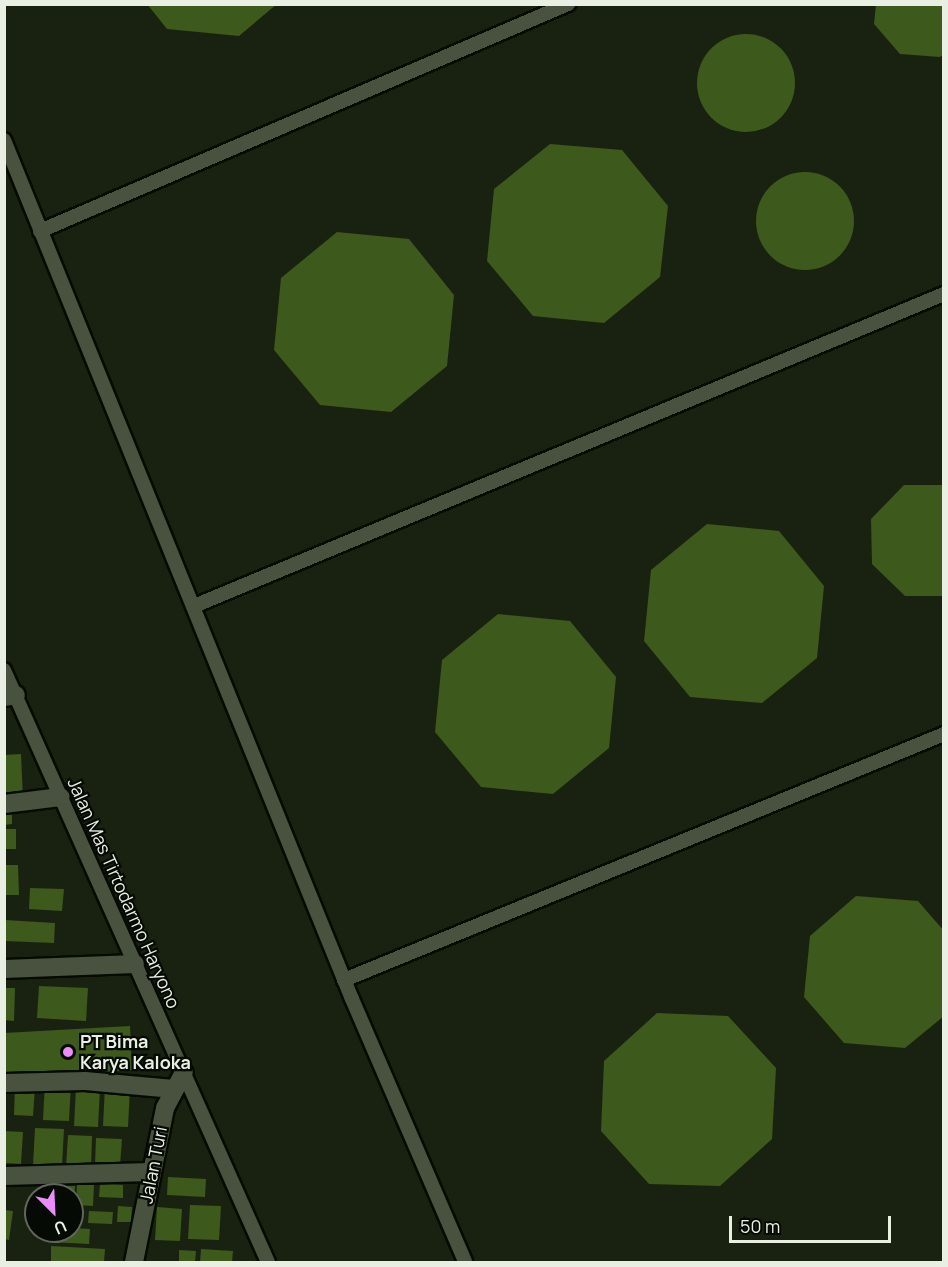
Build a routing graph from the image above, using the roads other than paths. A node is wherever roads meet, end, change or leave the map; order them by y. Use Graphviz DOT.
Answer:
graph roads {
  1 [pos="568,4"];
  2 [pos="4,140"];
  3 [pos="40,231"];
  4 [pos="944,294"];
  5 [pos="194,606"];
  6 [pos="4,670"];
  7 [pos="10,696"];
  8 [pos="944,734"];
  9 [pos="61,797"];
  10 [pos="4,804"];
  11 [pos="135,964"];
  12 [pos="4,969"];
  13 [pos="344,980"];
  14 [pos="184,1072"];
  15 [pos="4,1083"];
  16 [pos="174,1089"];
  17 [pos="151,1172"];
  18 [pos="4,1176"];
  19 [pos="134,1263"];
  20 [pos="268,1263"];
  21 [pos="465,1263"];
  1 -- 3 [label="lane"];
  2 -- 3 [label="lane"];
  3 -- 5 [label="lane"];
  4 -- 5 [label="lane"];
  5 -- 13 [label="lane"];
  6 -- 7 [label="lane, Jalan Mas Tirtodarmo Haryono"];
  7 -- 9 [label="lane, Jalan Mas Tirtodarmo Haryono"];
  8 -- 13 [label="lane"];
  9 -- 10 [label="street"];
  9 -- 11 [label="lane, Jalan Mas Tirtodarmo Haryono"];
  11 -- 12 [label="street"];
  11 -- 14 [label="lane, Jalan Mas Tirtodarmo Haryono"];
  13 -- 21 [label="lane"];
  14 -- 16 [label="street, Jalan Turi"];
  14 -- 20 [label="lane, Jalan Mas Tirtodarmo Haryono"];
  15 -- 16 [label="street"];
  16 -- 17 [label="street, Jalan Turi"];
  17 -- 18 [label="street"];
  17 -- 19 [label="street, Jalan Turi"];
}
